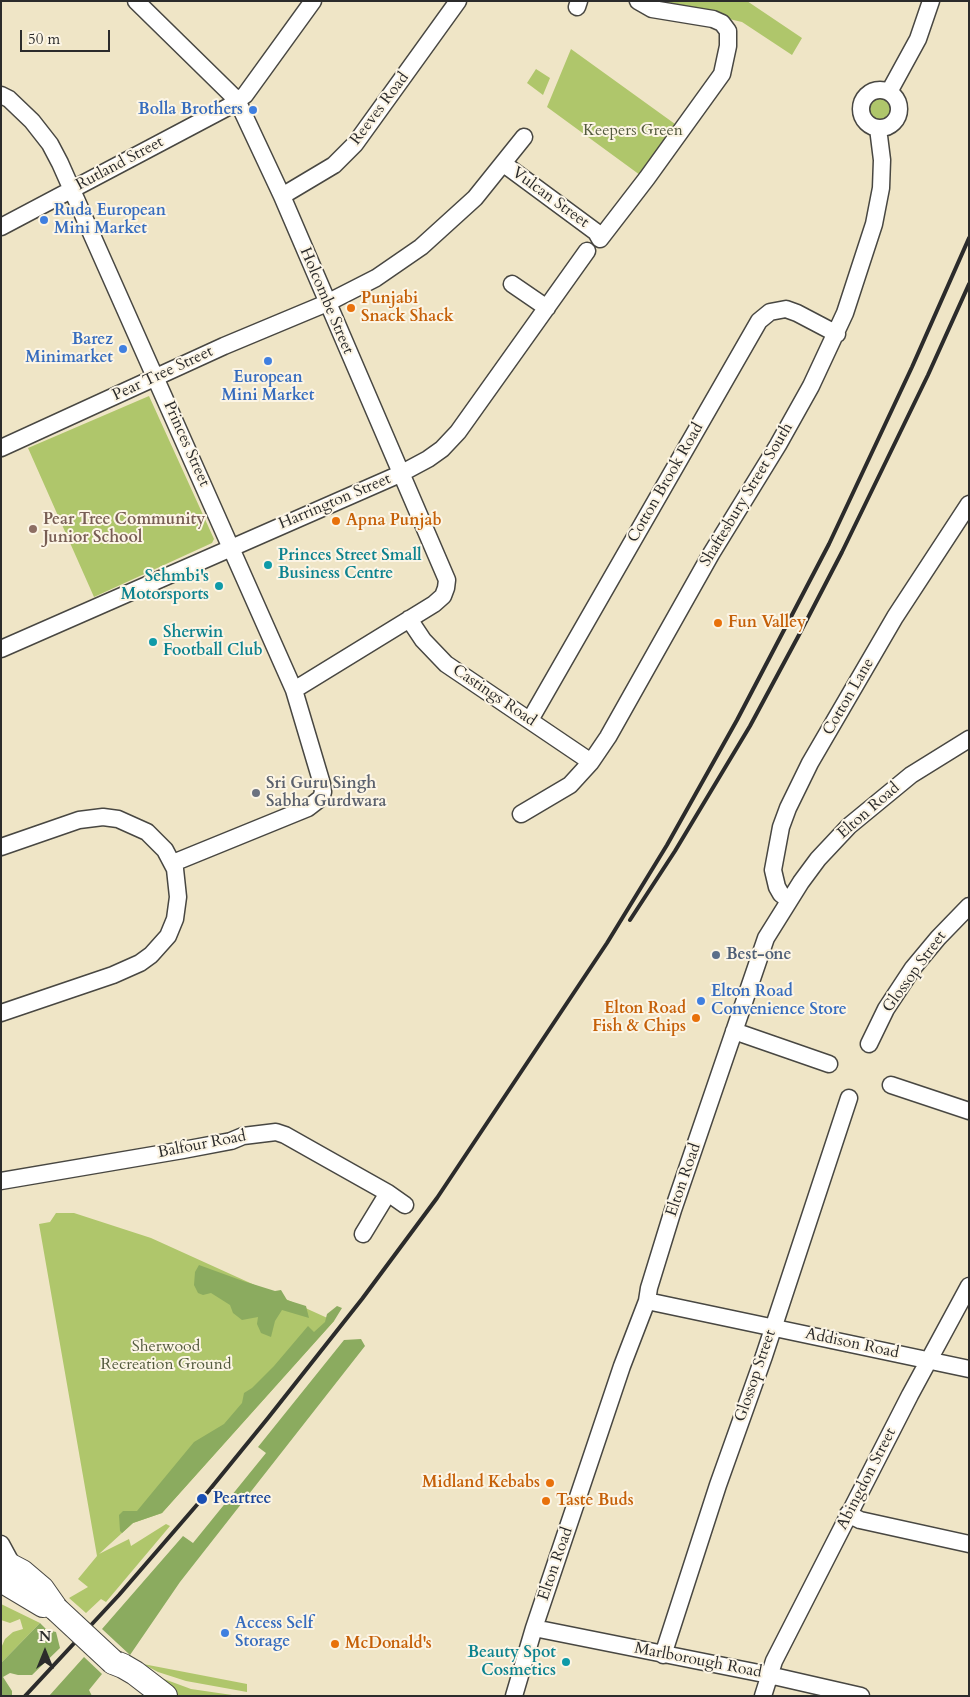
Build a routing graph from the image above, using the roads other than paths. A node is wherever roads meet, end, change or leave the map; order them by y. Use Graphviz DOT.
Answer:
graph roads {
  1 [pos="312,1"];
  2 [pos="458,1"];
  3 [pos="638,1"];
  4 [pos="931,1"];
  5 [pos="138,2"];
  6 [pos="890,92"];
  7 [pos="1,95"];
  8 [pos="237,100"];
  9 [pos="878,128"];
  10 [pos="524,137"];
  11 [pos="504,164"];
  12 [pos="71,190"];
  13 [pos="282,196"];
  14 [pos="1,227"];
  15 [pos="587,251"];
  16 [pos="512,284"];
  17 [pos="327,303"];
  18 [pos="547,308"];
  19 [pos="837,334"];
  20 [pos="156,377"];
  21 [pos="1,448"];
  22 [pos="400,474"];
  23 [pos="969,504"];
  24 [pos="232,546"];
  25 [pos="410,619"];
  26 [pos="1,649"];
  27 [pos="294,690"];
  28 [pos="530,720"];
  29 [pos="969,739"];
  30 [pos="591,762"];
  31 [pos="521,814"];
  32 [pos="1,847"];
  33 [pos="173,863"];
  34 [pos="789,900"];
  35 [pos="969,906"];
  36 [pos="1,1013"];
  37 [pos="734,1031"];
  38 [pos="869,1044"];
  39 [pos="829,1064"];
  40 [pos="891,1085"];
  41 [pos="849,1098"];
  42 [pos="969,1111"];
  43 [pos="1,1181"];
  44 [pos="388,1193"];
  45 [pos="405,1205"];
  46 [pos="363,1234"];
  47 [pos="969,1286"];
  48 [pos="647,1300"];
  49 [pos="773,1327"];
  50 [pos="929,1360"];
  51 [pos="969,1369"];
  52 [pos="848,1514"];
  53 [pos="1,1544"];
  54 [pos="969,1544"];
  55 [pos="7,1574"];
  56 [pos="534,1628"];
  57 [pos="663,1655"];
  58 [pos="113,1662"];
  59 [pos="769,1675"];
  60 [pos="141,1696"];
  61 [pos="164,1696"];
  62 [pos="514,1696"];
  63 [pos="763,1696"];
  64 [pos="861,1696"];
  1 -- 8 [label="street, Rutland Street"];
  2 -- 13 [label="street, Reeves Road"];
  3 -- 11 [label="street, Vulcan Street"];
  4 -- 6 [label="street"];
  5 -- 8 [label="street, Holcombe Street"];
  6 -- 9 [label="street"];
  6 -- 9 [label="street"];
  7 -- 12 [label="street, Princes Street"];
  8 -- 12 [label="street, Rutland Street"];
  8 -- 13 [label="street, Holcombe Street"];
  9 -- 19 [label="street, Shaftesbury Street South"];
  10 -- 11 [label="street, Pear Tree Street"];
  11 -- 17 [label="street, Pear Tree Street"];
  12 -- 14 [label="street, Rutland Street"];
  12 -- 20 [label="street, Princes Street"];
  13 -- 17 [label="street, Holcombe Street"];
  15 -- 18 [label="street, Harrington Street"];
  16 -- 18 [label="street"];
  17 -- 20 [label="street, Pear Tree Street"];
  17 -- 22 [label="street, Holcombe Street"];
  18 -- 22 [label="street, Harrington Street"];
  19 -- 28 [label="street, Cotton Brook Road"];
  19 -- 30 [label="street, Shaftesbury Street South"];
  20 -- 21 [label="street, Pear Tree Street"];
  20 -- 24 [label="street, Princes Street"];
  22 -- 24 [label="street, Harrington Street"];
  22 -- 25 [label="street, Holcombe Street"];
  23 -- 34 [label="street, Cotton Lane"];
  24 -- 26 [label="street, Harrington Street"];
  24 -- 27 [label="street, Princes Street"];
  25 -- 27 [label="street, Holcombe Street"];
  25 -- 28 [label="street, Castings Road"];
  27 -- 33 [label="street, Princes Street"];
  28 -- 30 [label="street, Castings Road"];
  29 -- 34 [label="street, Elton Road"];
  30 -- 31 [label="street, Shaftesbury Street South"];
  32 -- 33 [label="street"];
  33 -- 36 [label="street"];
  34 -- 37 [label="street, Elton Road"];
  35 -- 38 [label="street, Glossop Street"];
  37 -- 39 [label="street"];
  37 -- 48 [label="street, Elton Road"];
  40 -- 42 [label="street"];
  41 -- 49 [label="street, Glossop Street"];
  43 -- 44 [label="street, Balfour Road"];
  44 -- 45 [label="street, Balfour Road"];
  44 -- 46 [label="street"];
  47 -- 50 [label="street, Abingdon Street"];
  48 -- 49 [label="street, Addison Road"];
  48 -- 56 [label="street, Elton Road"];
  49 -- 50 [label="street, Addison Road"];
  49 -- 57 [label="street, Glossop Street"];
  50 -- 51 [label="street, Addison Road"];
  50 -- 52 [label="street, Abingdon Street"];
  52 -- 54 [label="street"];
  52 -- 59 [label="street, Abingdon Street"];
  53 -- 55 [label="street"];
  55 -- 58 [label="highway, bridge"];
  56 -- 57 [label="street, Marlborough Road"];
  56 -- 62 [label="street, Elton Road"];
  57 -- 59 [label="street, Marlborough Road"];
  58 -- 60 [label="highway"];
  58 -- 61 [label="highway"];
  59 -- 63 [label="street, Abingdon Street"];
  59 -- 64 [label="street, Marlborough Road"];
}
